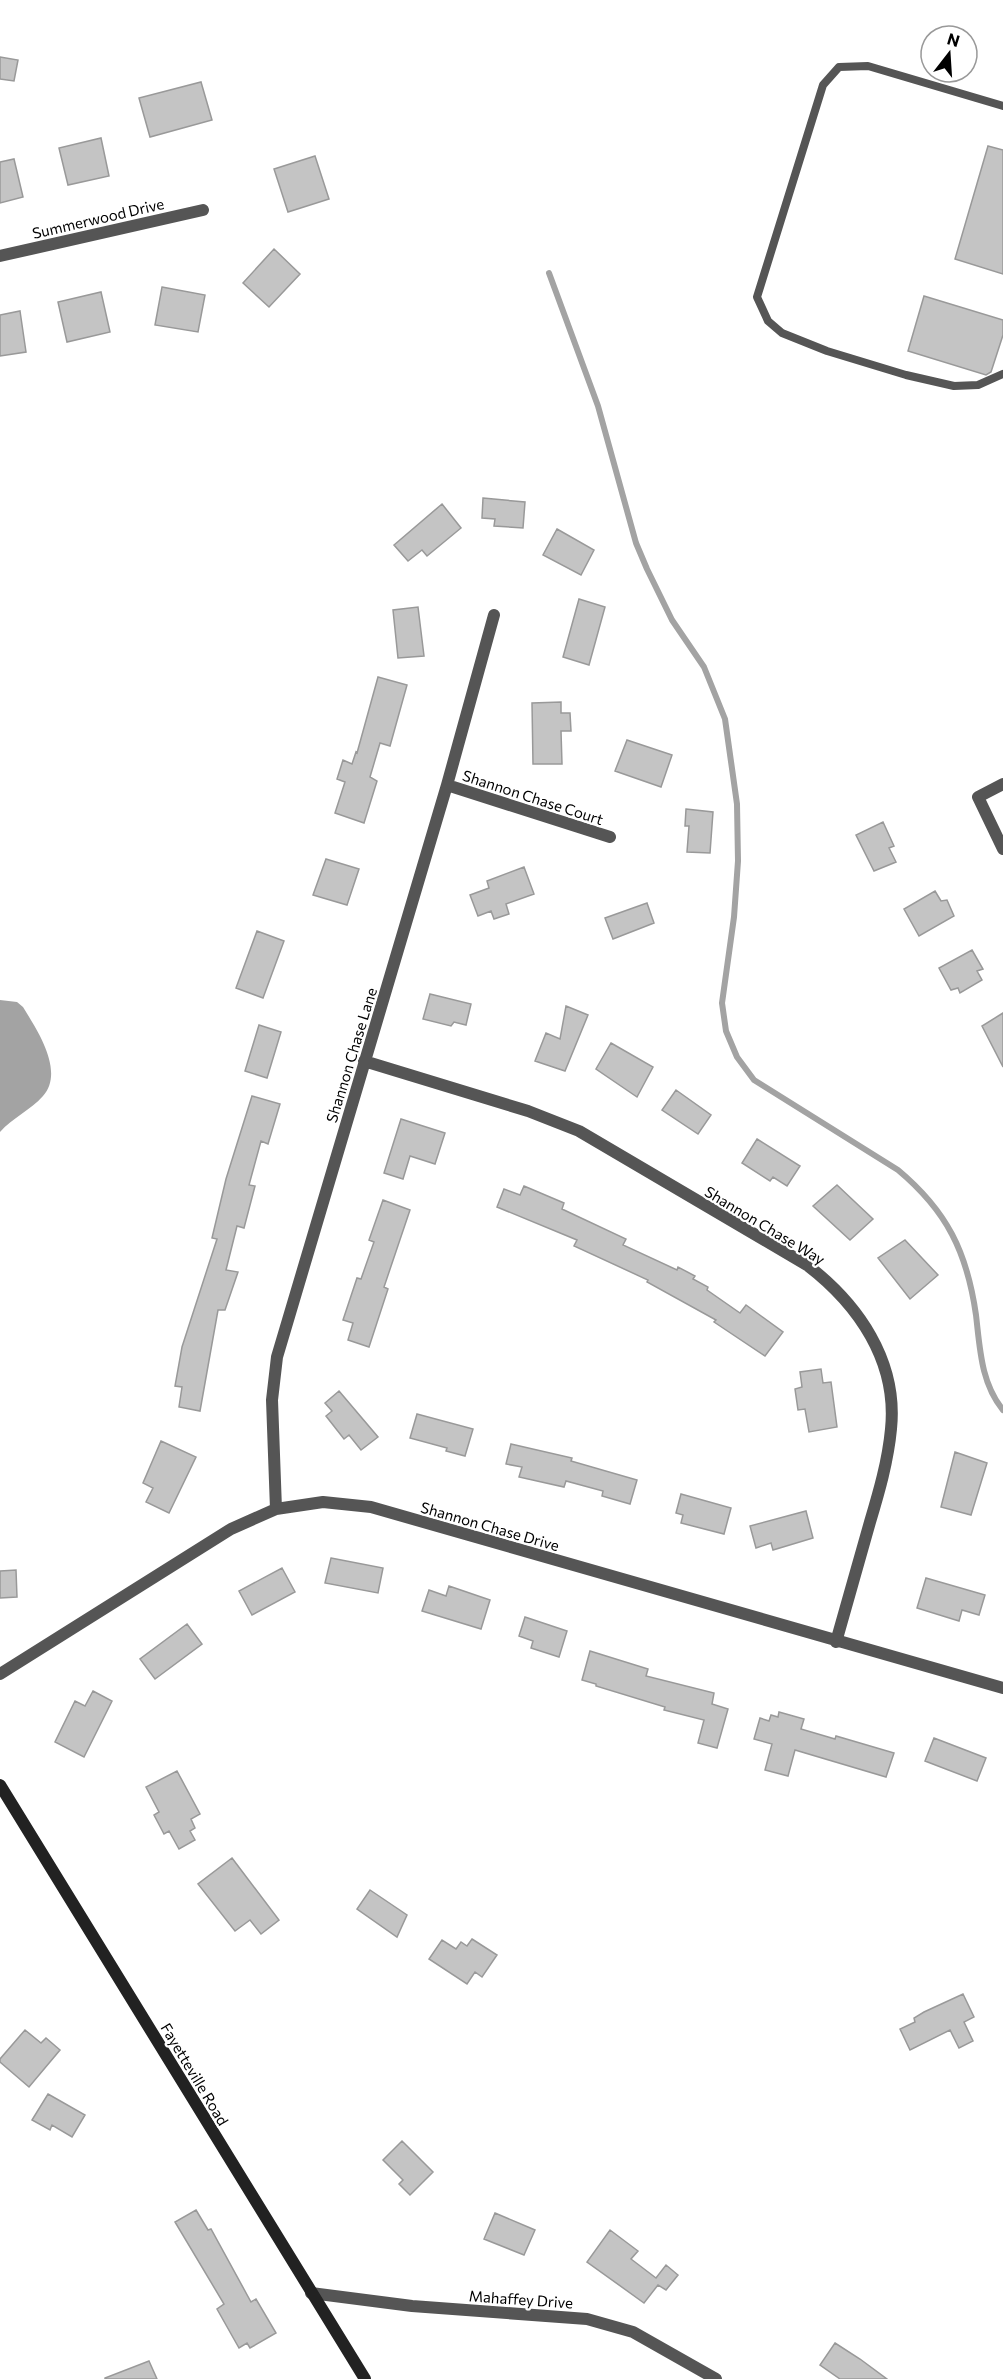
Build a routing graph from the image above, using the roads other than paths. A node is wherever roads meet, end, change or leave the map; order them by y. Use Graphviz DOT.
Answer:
graph roads {
  1 [pos="1003,106"];
  2 [pos="203,210"];
  3 [pos="0,256"];
  4 [pos="1003,374"];
  5 [pos="494,615"];
  6 [pos="1003,784"];
  7 [pos="447,785"];
  8 [pos="610,837"];
  9 [pos="1003,849"];
  10 [pos="364,1061"];
  11 [pos="276,1509"];
  12 [pos="836,1642"];
  13 [pos="0,1674"];
  14 [pos="1003,1688"];
  15 [pos="0,1785"];
  16 [pos="311,2293"];
  17 [pos="365,2379"];
  18 [pos="716,2379"];
  1 -- 4 [label="lane"];
  2 -- 3 [label="street, Summerwood Drive"];
  5 -- 7 [label="street, Shannon Chase Lane"];
  6 -- 9 [label="street"];
  7 -- 8 [label="street, Shannon Chase Court"];
  7 -- 10 [label="street, Shannon Chase Lane"];
  10 -- 11 [label="street, Shannon Chase Lane"];
  10 -- 12 [label="street, Shannon Chase Way"];
  11 -- 12 [label="street, Shannon Chase Drive"];
  11 -- 13 [label="street, Shannon Chase Drive"];
  12 -- 14 [label="street, Shannon Chase Drive"];
  15 -- 16 [label="street, Fayetteville Road"];
  16 -- 17 [label="street, Fayetteville Road"];
  16 -- 18 [label="street, Mahaffey Drive"];
}
